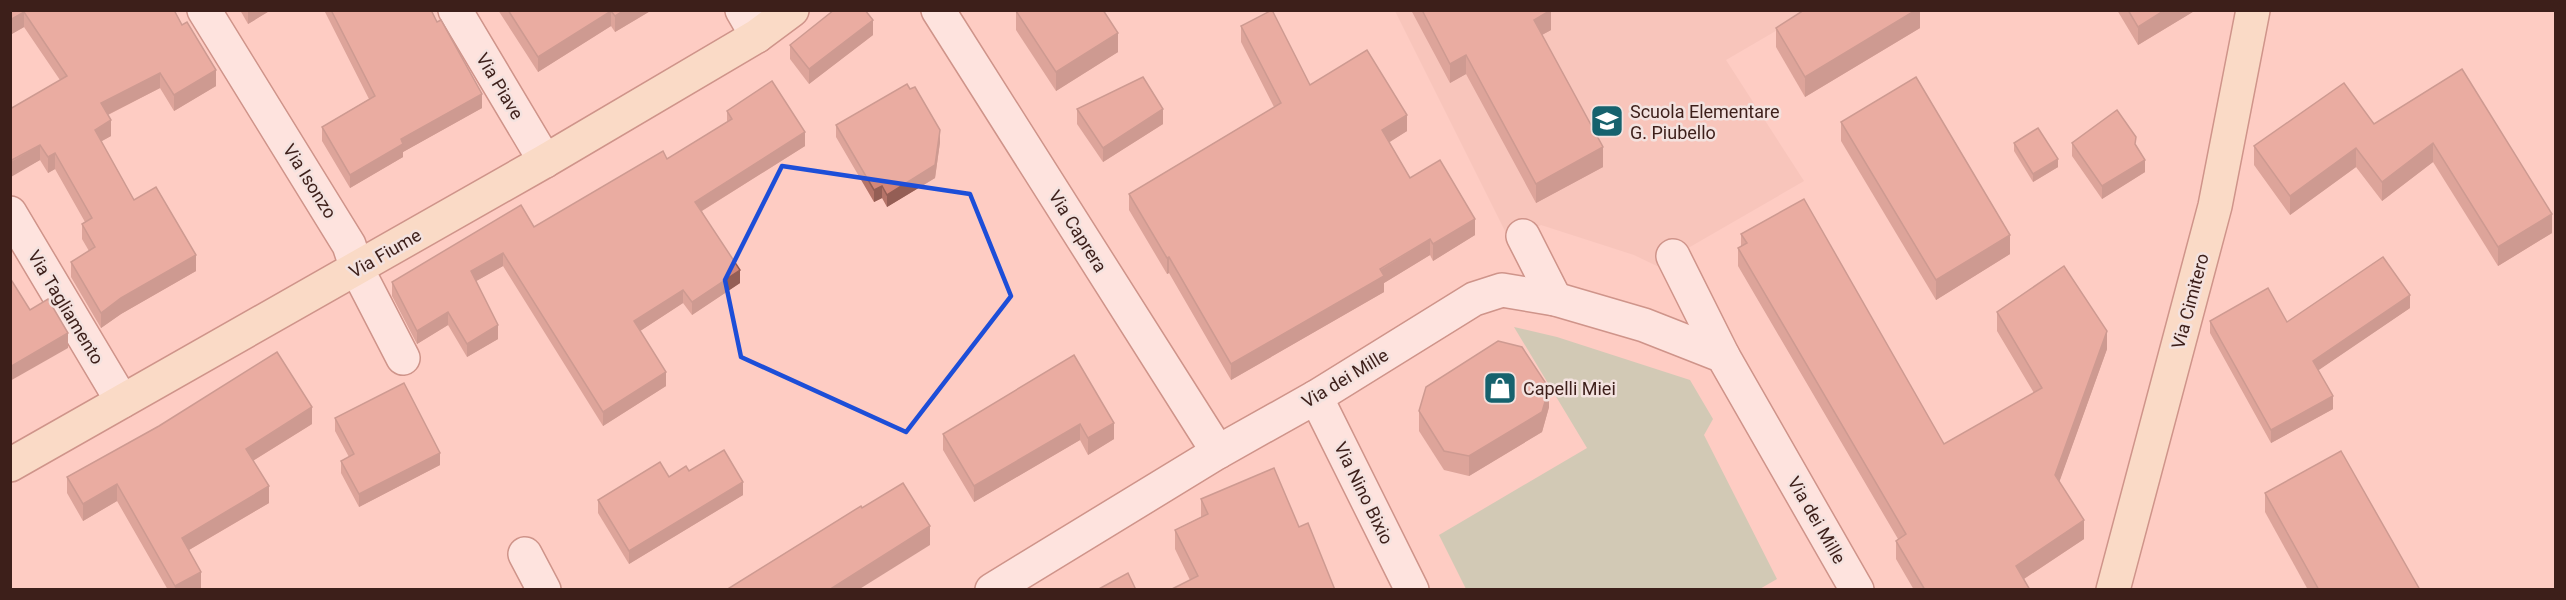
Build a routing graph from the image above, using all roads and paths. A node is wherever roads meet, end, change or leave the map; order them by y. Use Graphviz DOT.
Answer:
graph roads {
  1 [pos="204,10"];
  2 [pos="455,10"];
  3 [pos="792,10"];
  4 [pos="938,10"];
  5 [pos="2253,10"];
  6 [pos="749,23"];
  7 [pos="545,161"];
  8 [pos="10,213"];
  9 [pos="1523,236"];
  10 [pos="1673,256"];
  11 [pos="357,269"];
  12 [pos="1555,299"];
  13 [pos="1723,356"];
  14 [pos="403,358"];
  15 [pos="1316,397"];
  16 [pos="122,402"];
  17 [pos="1218,452"];
  18 [pos="10,465"];
  19 [pos="525,554"];
  20 [pos="999,588"];
  21 [pos="544,590"];
  22 [pos="1412,590"];
  23 [pos="1857,590"];
  24 [pos="2114,590"];
  1 -- 11 [label="street, Via Isonzo"];
  2 -- 7 [label="street, Via Piave"];
  3 -- 6 [label="main road, Via Fiume"];
  4 -- 17 [label="street, Via Caprera"];
  5 -- 24 [label="main road, Via Cimitero"];
  6 -- 7 [label="main road, Via Fiume"];
  7 -- 11 [label="main road, Via Fiume"];
  8 -- 16 [label="street, Via Tagliamento"];
  9 -- 12 [label="street"];
  10 -- 13 [label="street, Via dei Mille"];
  11 -- 14 [label="street, Via Isonzo"];
  11 -- 16 [label="main road, Via Fiume"];
  12 -- 13 [label="street, Via dei Mille"];
  12 -- 15 [label="street, Via dei Mille"];
  13 -- 23 [label="street, Via dei Mille"];
  15 -- 17 [label="street, Via dei Mille"];
  15 -- 22 [label="street, Via Nino Bixio"];
  16 -- 18 [label="main road, Via Fiume"];
  17 -- 20 [label="street, Via dei Mille"];
  19 -- 21 [label="street"];
}
